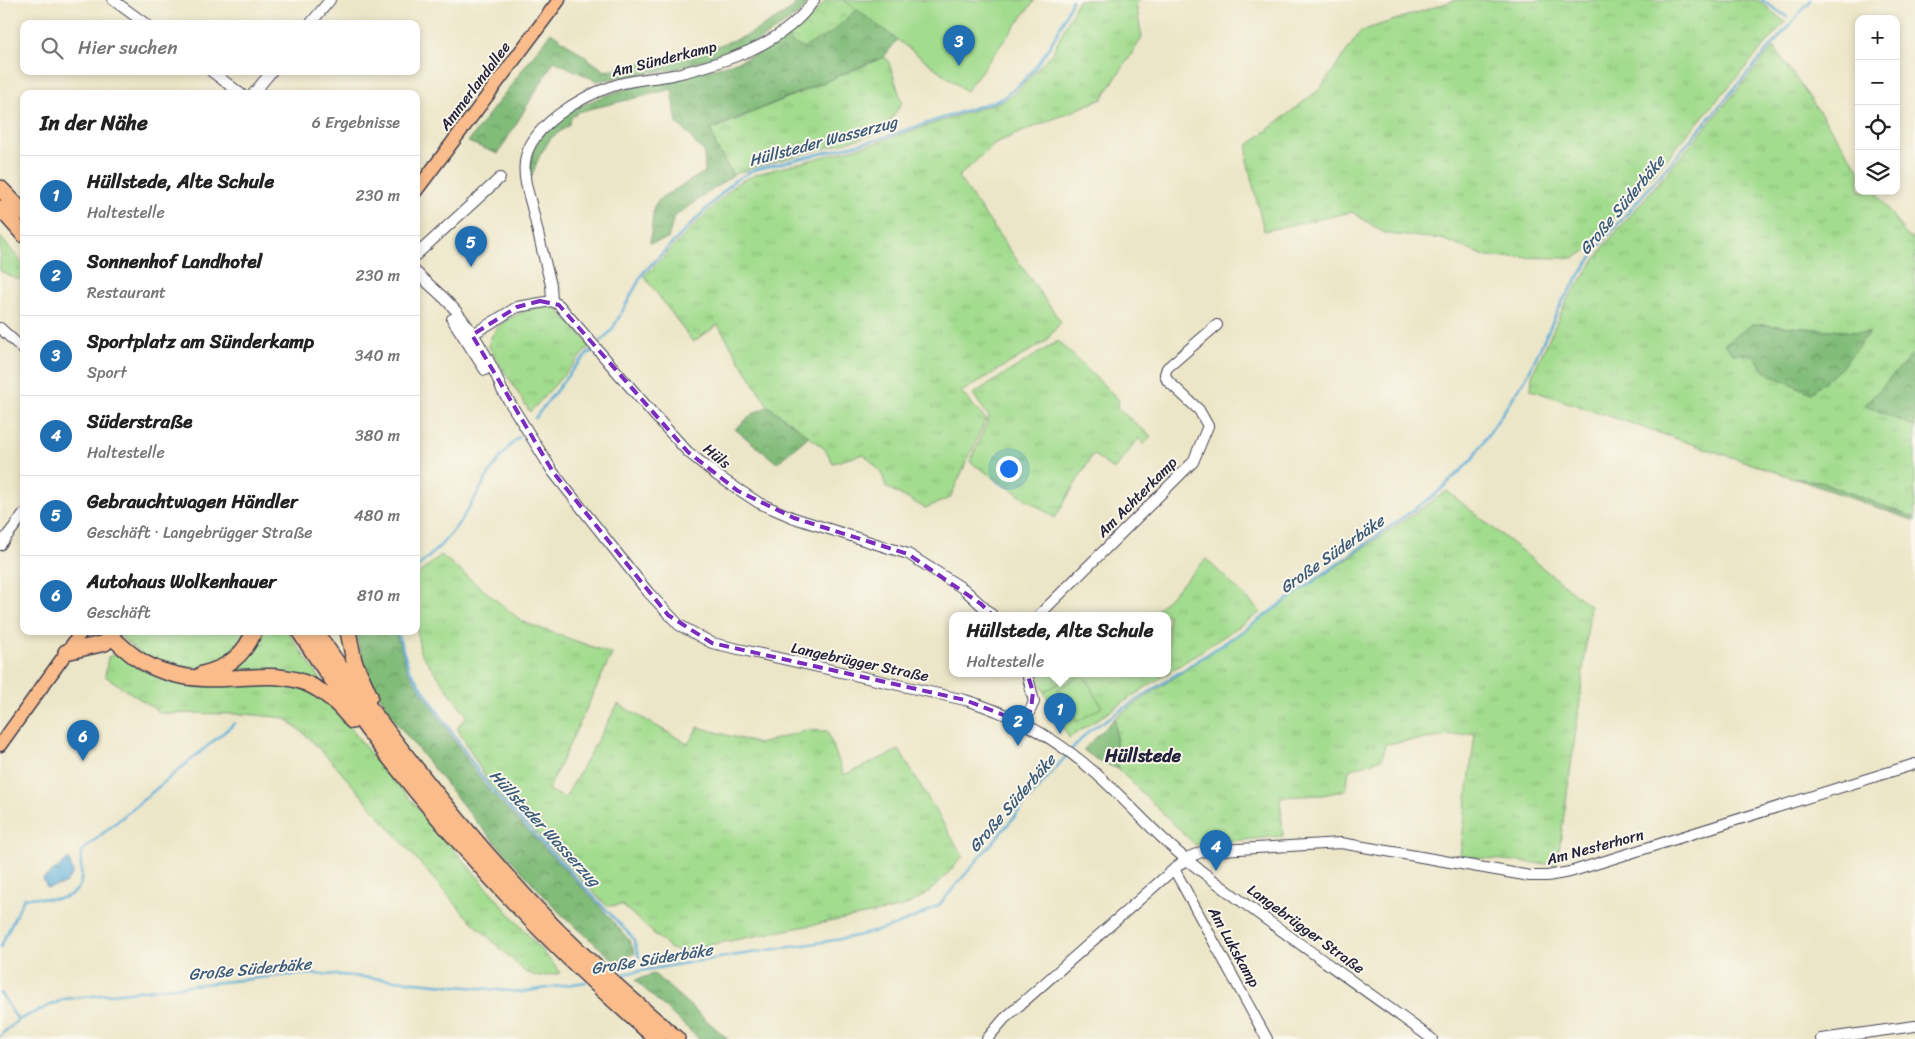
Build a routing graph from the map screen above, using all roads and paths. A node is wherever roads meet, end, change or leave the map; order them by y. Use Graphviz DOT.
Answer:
graph roads {
  1 [pos="113,0"];
  2 [pos="330,0"];
  3 [pos="559,0"];
  4 [pos="814,0"];
  5 [pos="140,20"];
  6 [pos="313,20"];
  7 [pos="216,75"];
  8 [pos="269,75"];
  9 [pos="236,90"];
  10 [pos="256,90"];
  11 [pos="500,178"];
  12 [pos="420,186"];
  13 [pos="0,188"];
  14 [pos="0,208"];
  15 [pos="20,209"];
  16 [pos="20,230"];
  17 [pos="420,251"];
  18 [pos="420,276"];
  19 [pos="552,300"];
  20 [pos="1217,325"];
  21 [pos="0,328"];
  22 [pos="469,337"];
  23 [pos="20,346"];
  24 [pos="20,519"];
  25 [pos="0,545"];
  26 [pos="989,612"];
  27 [pos="1042,612"];
  28 [pos="79,635"];
  29 [pos="252,635"];
  30 [pos="302,635"];
  31 [pos="318,635"];
  32 [pos="349,635"];
  33 [pos="106,637"];
  34 [pos="66,652"];
  35 [pos="188,677"];
  36 [pos="1028,677"];
  37 [pos="1024,723"];
  38 [pos="386,732"];
  39 [pos="0,745"];
  40 [pos="388,756"];
  41 [pos="1915,764"];
  42 [pos="1186,859"];
  43 [pos="1174,869"];
  44 [pos="574,955"];
  45 [pos="623,1000"];
  46 [pos="1915,1026"];
  47 [pos="657,1039"];
  48 [pos="677,1039"];
  49 [pos="987,1039"];
  50 [pos="1267,1039"];
  51 [pos="1432,1039"];
  52 [pos="1821,1039"];
  1 -- 5 [label="street"];
  2 -- 6 [label="street"];
  3 -- 12 [label="main road, Ammerlandallee"];
  4 -- 19 [label="street, Am Sünderkamp"];
  7 -- 9 [label="street"];
  8 -- 10 [label="street"];
  11 -- 17 [label="street"];
  13 -- 15 [label="highway"];
  14 -- 16 [label="highway"];
  18 -- 22 [label="street, Langebrügger Straße"];
  19 -- 22 [label="street"];
  19 -- 26 [label="street, Hüls"];
  20 -- 27 [label="street, Am Achterkamp"];
  21 -- 23 [label="street"];
  22 -- 37 [label="street, Langebrügger Straße"];
  24 -- 25 [label="street"];
  28 -- 34 [label="main road"];
  29 -- 35 [label="highway"];
  30 -- 40 [label="highway"];
  31 -- 38 [label="highway"];
  32 -- 38 [label="highway"];
  33 -- 34 [label="highway"];
  33 -- 35 [label="highway"];
  34 -- 39 [label="main road"];
  35 -- 40 [label="highway"];
  36 -- 37 [label="street"];
  37 -- 42 [label="street, Langebrügger Straße"];
  38 -- 44 [label="highway"];
  40 -- 44 [label="highway"];
  41 -- 42 [label="street, Am Nesterhorn"];
  42 -- 43 [label="street"];
  42 -- 51 [label="street, Langebrügger Straße"];
  43 -- 49 [label="street"];
  43 -- 50 [label="street, Am Lukskamp"];
  44 -- 45 [label="highway"];
  45 -- 47 [label="highway"];
  45 -- 48 [label="highway"];
  46 -- 52 [label="street"];
}
